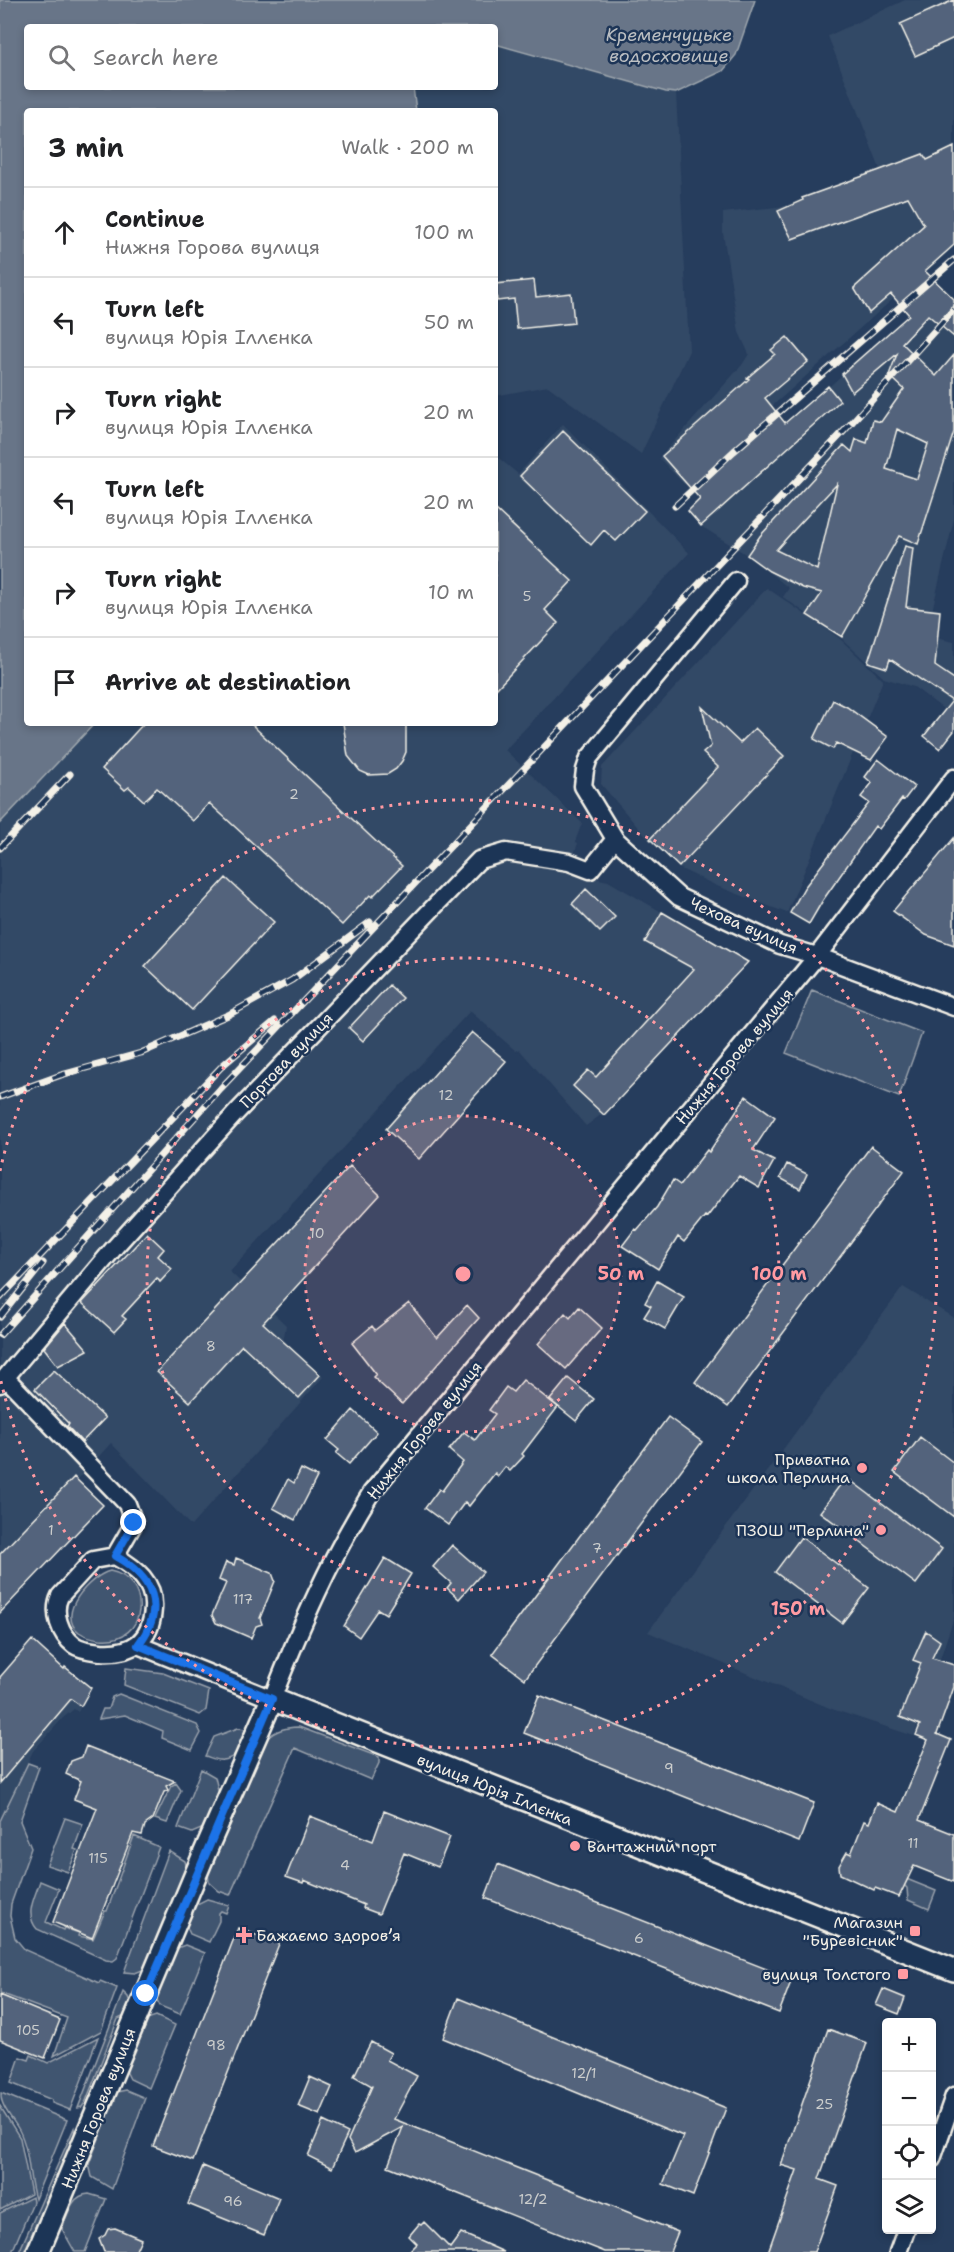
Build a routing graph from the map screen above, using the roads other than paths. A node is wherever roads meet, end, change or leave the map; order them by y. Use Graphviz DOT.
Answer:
graph roads {
  1 [pos="736,581"];
  2 [pos="954,778"];
  3 [pos="615,839"];
  4 [pos="817,956"];
  5 [pos="954,1007"];
  6 [pos="3,1381"];
  7 [pos="115,1556"];
  8 [pos="138,1645"];
  9 [pos="272,1699"];
  10 [pos="954,1970"];
  11 [pos="954,2096"];
  12 [pos="936,2148"];
  13 [pos="904,2234"];
  14 [pos="38,2252"];
  15 [pos="898,2252"];
  1 -- 3 [label="street, Чехова вулиця"];
  2 -- 4 [label="street, Нижня Горова вулиця"];
  3 -- 4 [label="street, Чехова вулиця"];
  3 -- 6 [label="street, Портова вулиця"];
  4 -- 5 [label="street, Чехова вулиця"];
  4 -- 9 [label="street, Нижня Горова вулиця"];
  6 -- 7 [label="street"];
  7 -- 8 [label="street"];
  7 -- 8 [label="street"];
  8 -- 9 [label="street, вулиця Юрія Іллєнка"];
  9 -- 10 [label="street, вулиця Юрія Іллєнка"];
  9 -- 14 [label="street, Нижня Горова вулиця"];
  11 -- 12 [label="street"];
  13 -- 15 [label="street"];
}
